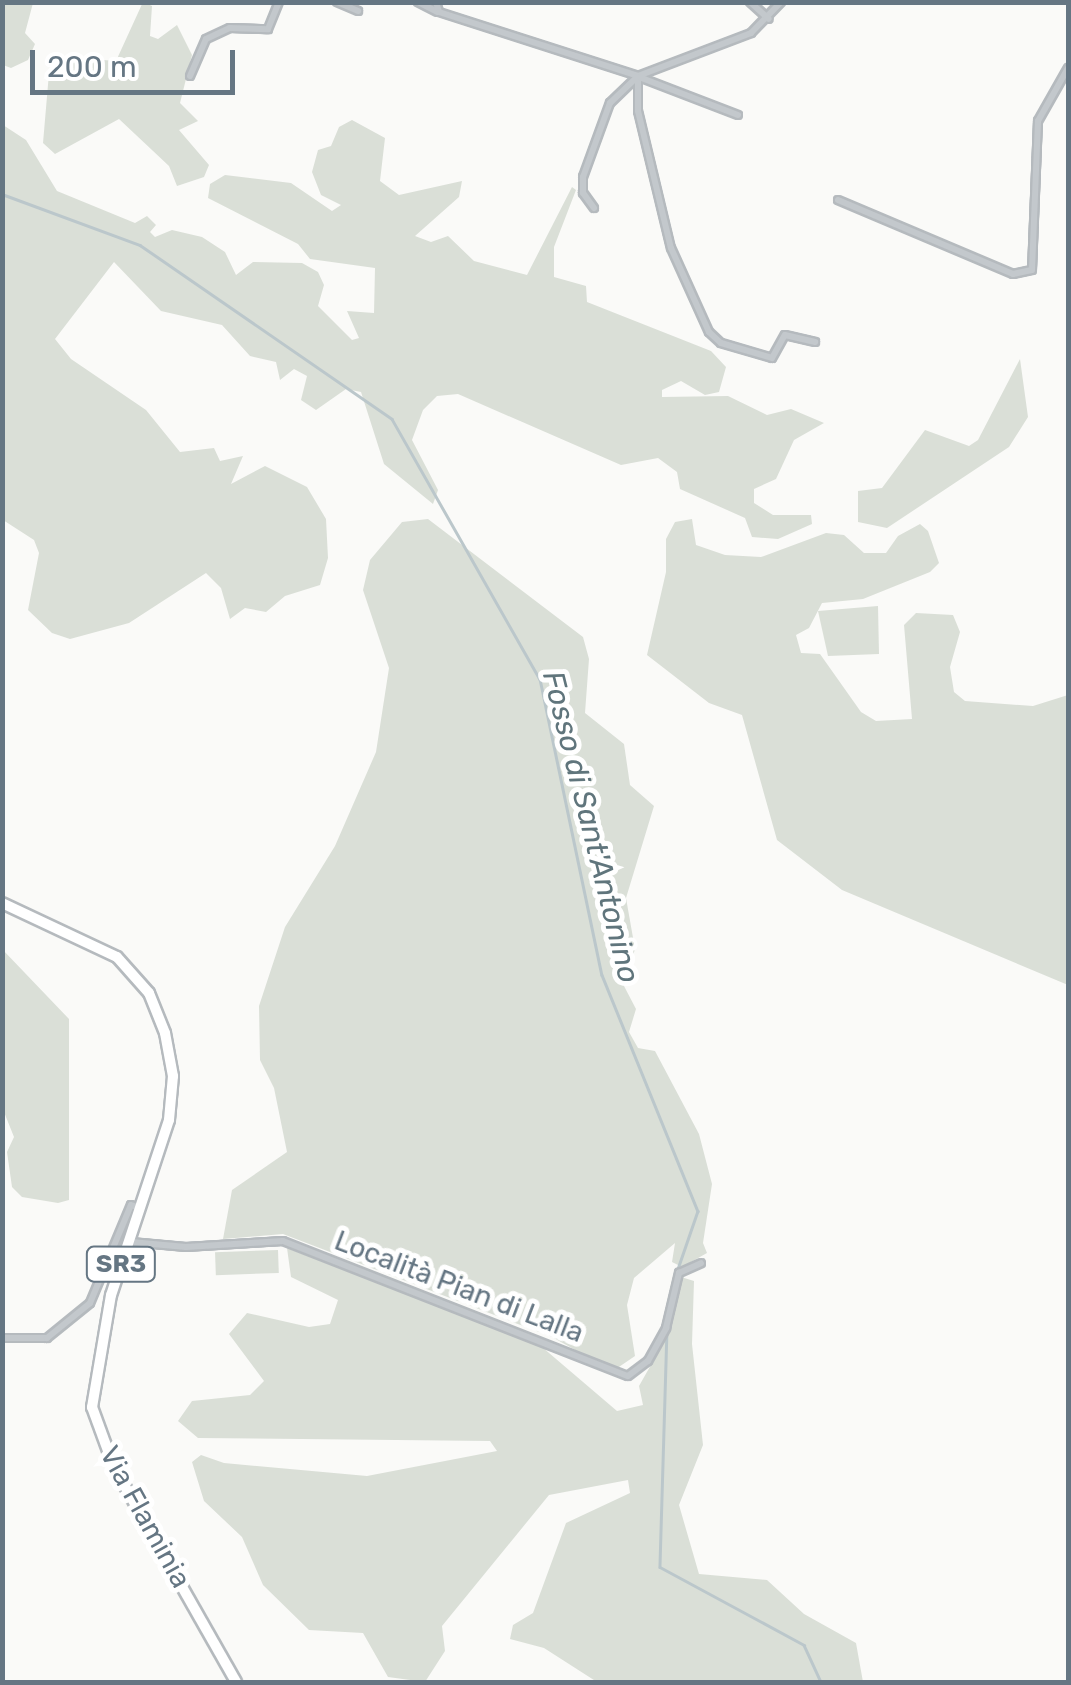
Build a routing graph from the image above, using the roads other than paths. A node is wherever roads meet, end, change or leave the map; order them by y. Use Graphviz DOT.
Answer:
graph roads {
  1 [pos="280,2"];
  2 [pos="338,2"];
  3 [pos="418,2"];
  4 [pos="436,2"];
  5 [pos="750,2"];
  6 [pos="781,2"];
  7 [pos="358,11"];
  8 [pos="440,12"];
  9 [pos="768,19"];
  10 [pos="1068,68"];
  11 [pos="190,76"];
  12 [pos="638,76"];
  13 [pos="738,115"];
  14 [pos="838,200"];
  15 [pos="594,208"];
  16 [pos="815,342"];
  17 [pos="2,903"];
  18 [pos="141,1208"];
  19 [pos="131,1242"];
  20 [pos="701,1263"];
  21 [pos="2,1338"];
  22 [pos="236,1682"];
  1 -- 11 [label="street"];
  2 -- 7 [label="street"];
  3 -- 8 [label="street"];
  4 -- 8 [label="street"];
  5 -- 9 [label="street"];
  6 -- 9 [label="street"];
  8 -- 12 [label="street"];
  9 -- 12 [label="street"];
  10 -- 14 [label="street"];
  12 -- 13 [label="street"];
  12 -- 15 [label="street"];
  12 -- 16 [label="street"];
  17 -- 18 [label="main road, Via Flaminia / SR3"];
  18 -- 19 [label="main road, Via Flaminia / SR3"];
  18 -- 21 [label="street"];
  19 -- 20 [label="street, Località Pian di Lalla"];
  19 -- 22 [label="main road, Via Flaminia / SR3"];
}
